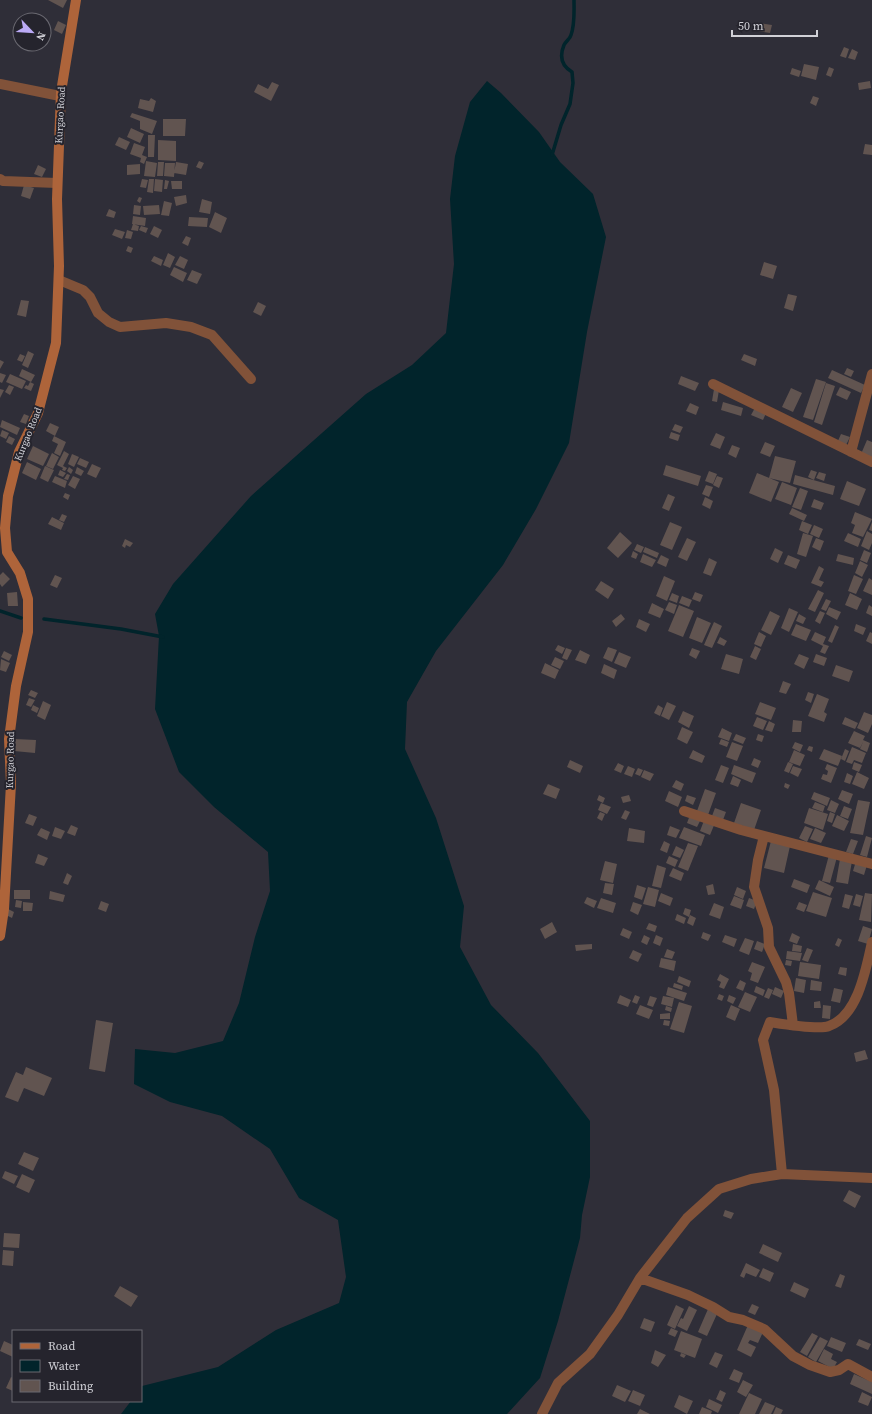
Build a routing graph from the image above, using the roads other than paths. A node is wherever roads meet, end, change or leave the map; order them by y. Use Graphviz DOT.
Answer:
graph roads {
  1 [pos="76,0"];
  2 [pos="0,84"];
  3 [pos="60,96"];
  4 [pos="0,180"];
  5 [pos="57,183"];
  6 [pos="59,280"];
  7 [pos="872,374"];
  8 [pos="251,379"];
  9 [pos="713,384"];
  10 [pos="851,452"];
  11 [pos="872,462"];
  12 [pos="684,811"];
  13 [pos="764,836"];
  14 [pos="872,864"];
  15 [pos="0,936"];
  16 [pos="872,942"];
  17 [pos="793,1025"];
  18 [pos="782,1174"];
  19 [pos="872,1178"];
  20 [pos="640,1278"];
  21 [pos="872,1377"];
  22 [pos="542,1414"];
  1 -- 3 [label="street, Kurgao Road"];
  2 -- 3 [label="street"];
  3 -- 5 [label="street, Kurgao Road"];
  4 -- 5 [label="street"];
  5 -- 6 [label="street, Kurgao Road"];
  6 -- 8 [label="street"];
  6 -- 15 [label="street, Kurgao Road"];
  7 -- 10 [label="street"];
  9 -- 10 [label="street"];
  10 -- 11 [label="street"];
  12 -- 13 [label="street"];
  13 -- 14 [label="street"];
  13 -- 17 [label="street"];
  16 -- 17 [label="street"];
  17 -- 18 [label="street"];
  18 -- 19 [label="street"];
  18 -- 20 [label="street"];
  20 -- 21 [label="street"];
  20 -- 22 [label="street"];
}
